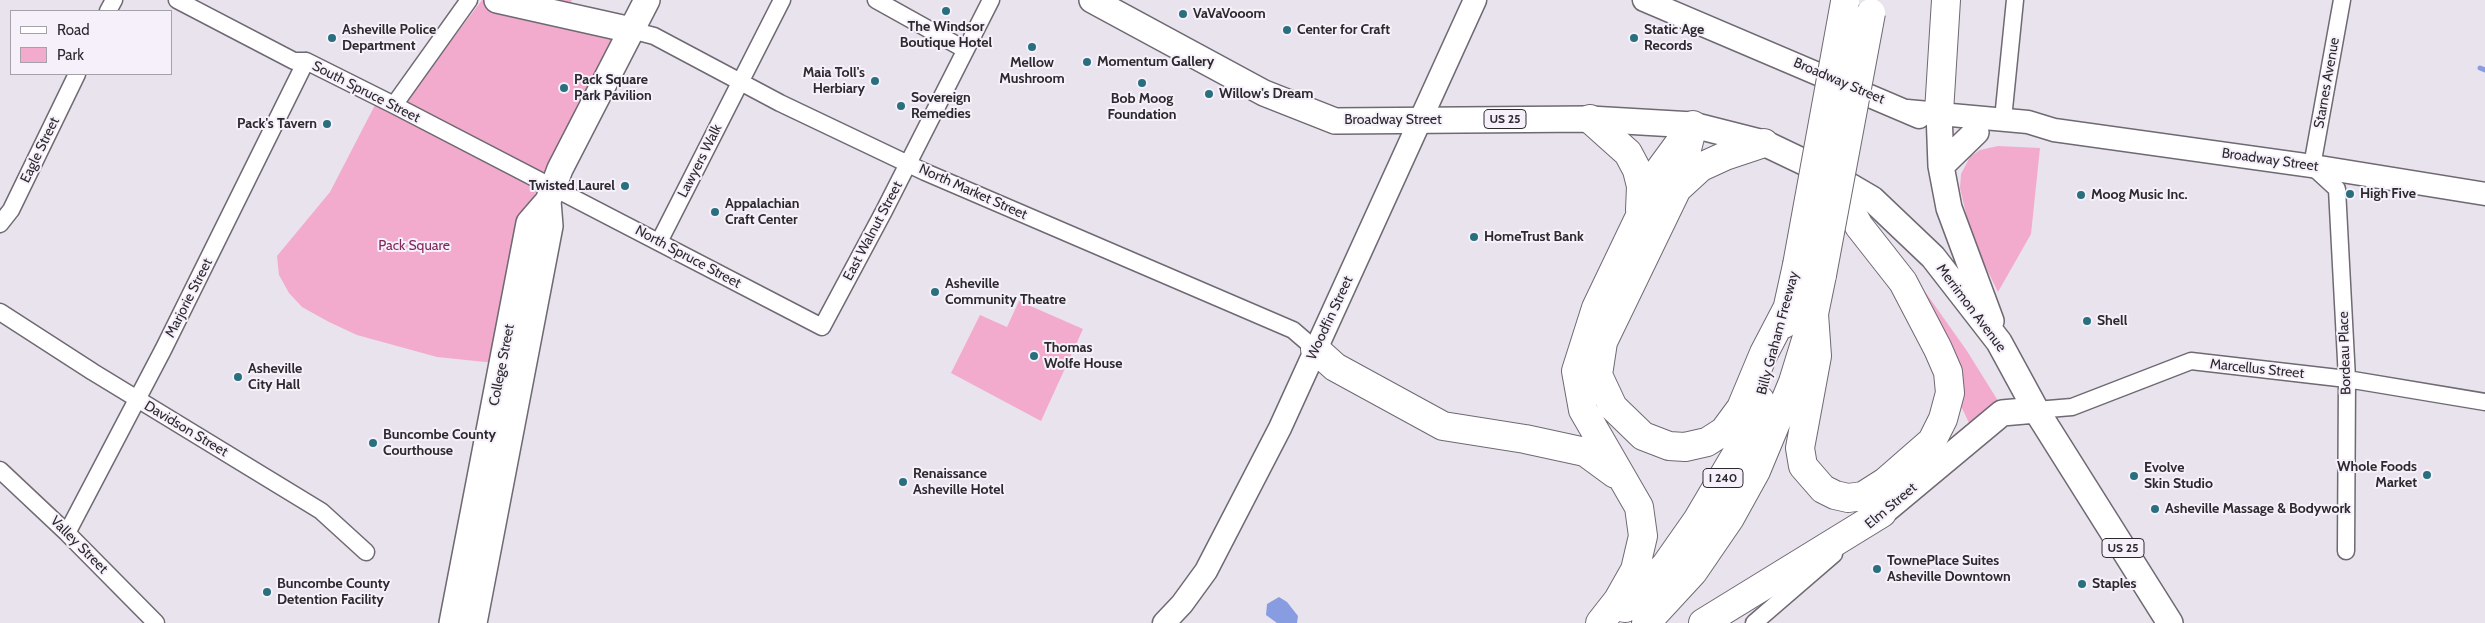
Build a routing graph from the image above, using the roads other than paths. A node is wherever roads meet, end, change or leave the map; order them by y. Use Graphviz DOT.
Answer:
graph roads {
  1 [pos="177,0"];
  2 [pos="469,0"];
  3 [pos="497,0"];
  4 [pos="647,0"];
  5 [pos="782,0"];
  6 [pos="876,0"];
  7 [pos="991,0"];
  8 [pos="1092,0"];
  9 [pos="1475,0"];
  10 [pos="1644,0"];
  11 [pos="1946,0"];
  12 [pos="2015,0"];
  13 [pos="2342,0"];
  14 [pos="1845,1"];
  15 [pos="1872,7"];
  16 [pos="631,30"];
  17 [pos="964,49"];
  18 [pos="306,61"];
  19 [pos="77,75"];
  20 [pos="741,81"];
  21 [pos="394,105"];
  22 [pos="1420,119"];
  23 [pos="1590,119"];
  24 [pos="1940,120"];
  25 [pos="2003,120"];
  26 [pos="1692,125"];
  27 [pos="2054,130"];
  28 [pos="1976,132"];
  29 [pos="1764,142"];
  30 [pos="909,164"];
  31 [pos="1941,166"];
  32 [pos="2312,166"];
  33 [pos="1831,175"];
  34 [pos="1676,189"];
  35 [pos="2485,194"];
  36 [pos="551,195"];
  37 [pos="1640,216"];
  38 [pos="0,224"];
  39 [pos="659,242"];
  40 [pos="1801,310"];
  41 [pos="0,312"];
  42 [pos="822,327"];
  43 [pos="1999,342"];
  44 [pos="1315,349"];
  45 [pos="510,378"];
  46 [pos="2347,379"];
  47 [pos="138,400"];
  48 [pos="2485,402"];
  49 [pos="2036,410"];
  50 [pos="0,470"];
  51 [pos="1623,481"];
  52 [pos="1882,513"];
  53 [pos="67,533"];
  54 [pos="2346,551"];
  55 [pos="366,552"];
  56 [pos="156,623"];
  57 [pos="452,623"];
  58 [pos="474,623"];
  59 [pos="1164,623"];
  60 [pos="1600,623"];
  61 [pos="1610,623"];
  62 [pos="1646,623"];
  63 [pos="1703,623"];
  64 [pos="1754,623"];
  65 [pos="2170,623"];
  1 -- 18 [label="street, South Spruce Street"];
  2 -- 21 [label="street"];
  3 -- 16 [label="main road"];
  4 -- 16 [label="main road, College Street"];
  5 -- 20 [label="street, Lawyers Walk"];
  6 -- 17 [label="street"];
  7 -- 17 [label="street, East Walnut Street"];
  8 -- 22 [label="main road, Broadway Street / US 25"];
  9 -- 22 [label="main road, Woodfin Street"];
  10 -- 24 [label="main road, Broadway Street"];
  11 -- 24 [label="highway"];
  12 -- 25 [label="street"];
  13 -- 32 [label="street, Starnes Avenue"];
  14 -- 40 [label="highway, Billy Graham Freeway / I 240, bridge"];
  15 -- 40 [label="highway, Billy Graham Freeway / I 240, bridge"];
  16 -- 20 [label="street, North Market Street"];
  16 -- 36 [label="main road, College Street"];
  17 -- 30 [label="street, East Walnut Street"];
  18 -- 21 [label="street, South Spruce Street"];
  18 -- 47 [label="street, Marjorie Street"];
  19 -- 38 [label="street, Eagle Street"];
  20 -- 30 [label="street, North Market Street"];
  20 -- 39 [label="street, Lawyers Walk"];
  21 -- 36 [label="street, South Spruce Street"];
  22 -- 23 [label="main road, Broadway Street / US 25"];
  22 -- 44 [label="main road, Woodfin Street"];
  23 -- 26 [label="main road, Broadway Street / US 25"];
  23 -- 37 [label="highway"];
  24 -- 25 [label="main road, Broadway Street"];
  24 -- 28 [label="main road, Broadway Street"];
  24 -- 31 [label="main road"];
  25 -- 27 [label="main road, Broadway Street"];
  26 -- 29 [label="main road, Merrimon Avenue / US 25"];
  26 -- 34 [label="highway"];
  26 -- 37 [label="highway"];
  27 -- 28 [label="main road, Broadway Street"];
  27 -- 32 [label="main road, Broadway Street"];
  28 -- 31 [label="main road"];
  29 -- 33 [label="main road, Merrimon Avenue / US 25"];
  29 -- 34 [label="highway"];
  30 -- 42 [label="street, East Walnut Street"];
  30 -- 44 [label="street, North Market Street"];
  31 -- 43 [label="main road"];
  32 -- 35 [label="main road, Broadway Street"];
  32 -- 46 [label="street, Bordeau Place"];
  33 -- 40 [label="highway"];
  33 -- 43 [label="main road, Merrimon Avenue / US 25"];
  34 -- 40 [label="highway"];
  36 -- 39 [label="street, North Spruce Street"];
  36 -- 45 [label="main road, College Street"];
  37 -- 51 [label="highway"];
  39 -- 42 [label="street, North Spruce Street"];
  40 -- 61 [label="highway, Billy Graham Freeway / I 240"];
  40 -- 62 [label="highway, Billy Graham Freeway / I 240"];
  41 -- 47 [label="street, Davidson Street"];
  43 -- 49 [label="main road, Merrimon Avenue / US 25"];
  44 -- 51 [label="highway"];
  44 -- 59 [label="main road, Woodfin Street"];
  45 -- 57 [label="main road, College Street"];
  45 -- 58 [label="main road, College Street"];
  46 -- 48 [label="street, Marcellus Street"];
  46 -- 49 [label="street, Marcellus Street"];
  46 -- 54 [label="street, Bordeau Place"];
  47 -- 53 [label="street, Marjorie Street"];
  47 -- 55 [label="street, Davidson Street"];
  49 -- 52 [label="main road, Elm Street"];
  49 -- 65 [label="main road, Merrimon Avenue / US 25"];
  50 -- 53 [label="street, Valley Street"];
  51 -- 60 [label="highway"];
  52 -- 63 [label="highway"];
  52 -- 64 [label="street, Elm Street"];
  53 -- 56 [label="street, Valley Street"];
}
